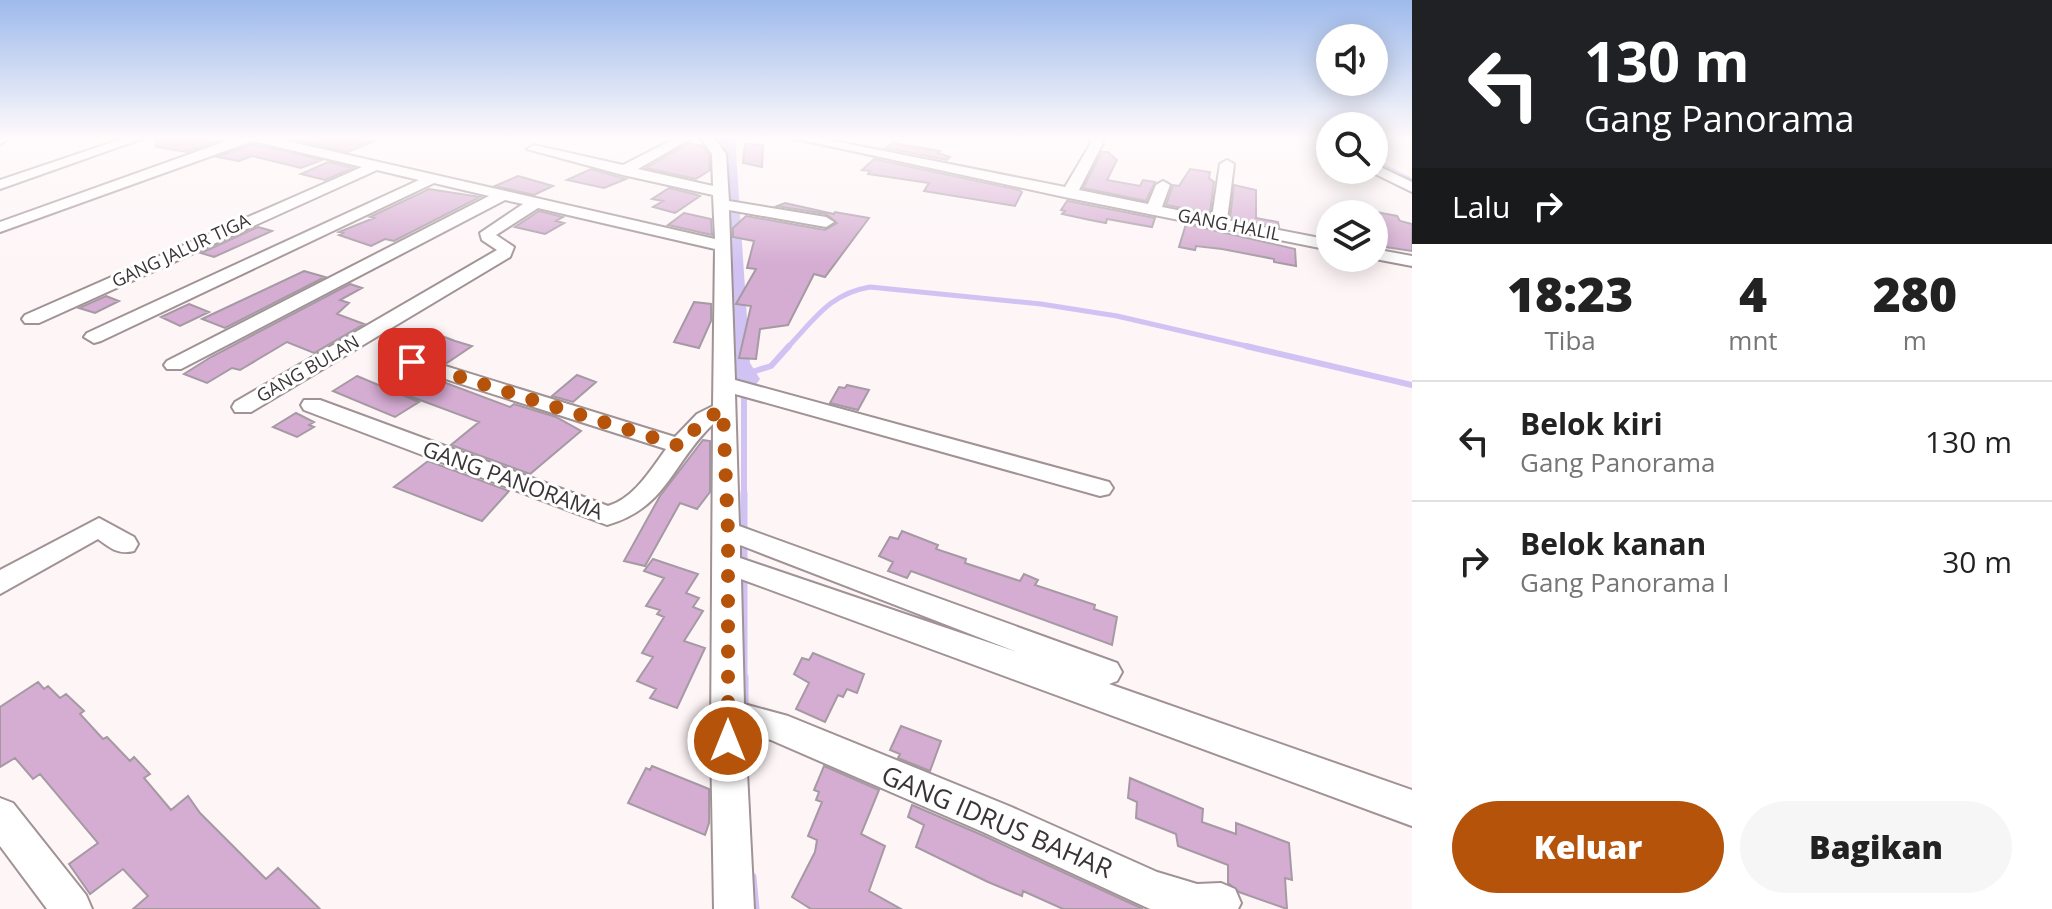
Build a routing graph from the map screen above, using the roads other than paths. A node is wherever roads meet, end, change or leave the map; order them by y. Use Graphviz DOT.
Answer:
graph roads {
  1 [pos="130,180"];
  2 [pos="343,180"];
  3 [pos="430,180"];
  4 [pos="432,180"];
  5 [pos="657,180"];
  6 [pos="720,180"];
  7 [pos="1008,180"];
  8 [pos="1076,180"];
  9 [pos="1225,180"];
  10 [pos="1163,185"];
  11 [pos="1069,194"];
  12 [pos="501,196"];
  13 [pos="720,198"];
  14 [pos="534,204"];
  15 [pos="1153,210"];
  16 [pos="826,222"];
  17 [pos="1219,224"];
  18 [pos="0,227"];
  19 [pos="1316,242"];
  20 [pos="722,246"];
  21 [pos="1388,257"];
  22 [pos="1412,261"];
  23 [pos="32,319"];
  24 [pos="94,337"];
  25 [pos="396,357"];
  26 [pos="174,365"];
  27 [pos="735,387"];
  28 [pos="312,405"];
  29 [pos="243,407"];
  30 [pos="723,410"];
  31 [pos="680,446"];
  32 [pos="1100,488"];
  33 [pos="124,544"];
  34 [pos="745,553"];
  35 [pos="0,583"];
  36 [pos="989,643"];
  37 [pos="1106,672"];
  38 [pos="750,720"];
  39 [pos="1412,808"];
  40 [pos="0,816"];
  41 [pos="1221,903"];
  42 [pos="72,909"];
  43 [pos="734,909"];
  1 -- 18 [label="street"];
  2 -- 23 [label="street, GANG JALUR TIGA"];
  3 -- 24 [label="street"];
  4 -- 12 [label="street"];
  5 -- 13 [label="street"];
  6 -- 13 [label="street"];
  7 -- 11 [label="street, GANG HALIL"];
  8 -- 11 [label="street"];
  9 -- 17 [label="street"];
  10 -- 15 [label="street"];
  11 -- 15 [label="street, GANG HALIL"];
  12 -- 14 [label="street"];
  12 -- 26 [label="street"];
  13 -- 16 [label="street"];
  13 -- 20 [label="street"];
  14 -- 20 [label="street"];
  14 -- 29 [label="street, GANG BULAN"];
  15 -- 17 [label="street, GANG HALIL"];
  17 -- 19 [label="street, GANG HALIL"];
  20 -- 27 [label="street"];
  21 -- 22 [label="street"];
  25 -- 31 [label="street"];
  27 -- 30 [label="street"];
  27 -- 32 [label="street"];
  28 -- 31 [label="street, GANG PANORAMA"];
  30 -- 31 [label="street, GANG PANORAMA"];
  30 -- 34 [label="street"];
  33 -- 35 [label="street"];
  34 -- 36 [label="street"];
  34 -- 38 [label="street"];
  36 -- 37 [label="street"];
  36 -- 39 [label="street"];
  38 -- 41 [label="street, GANG IDRUS BAHAR"];
  38 -- 43 [label="street"];
  40 -- 42 [label="street"];
}
